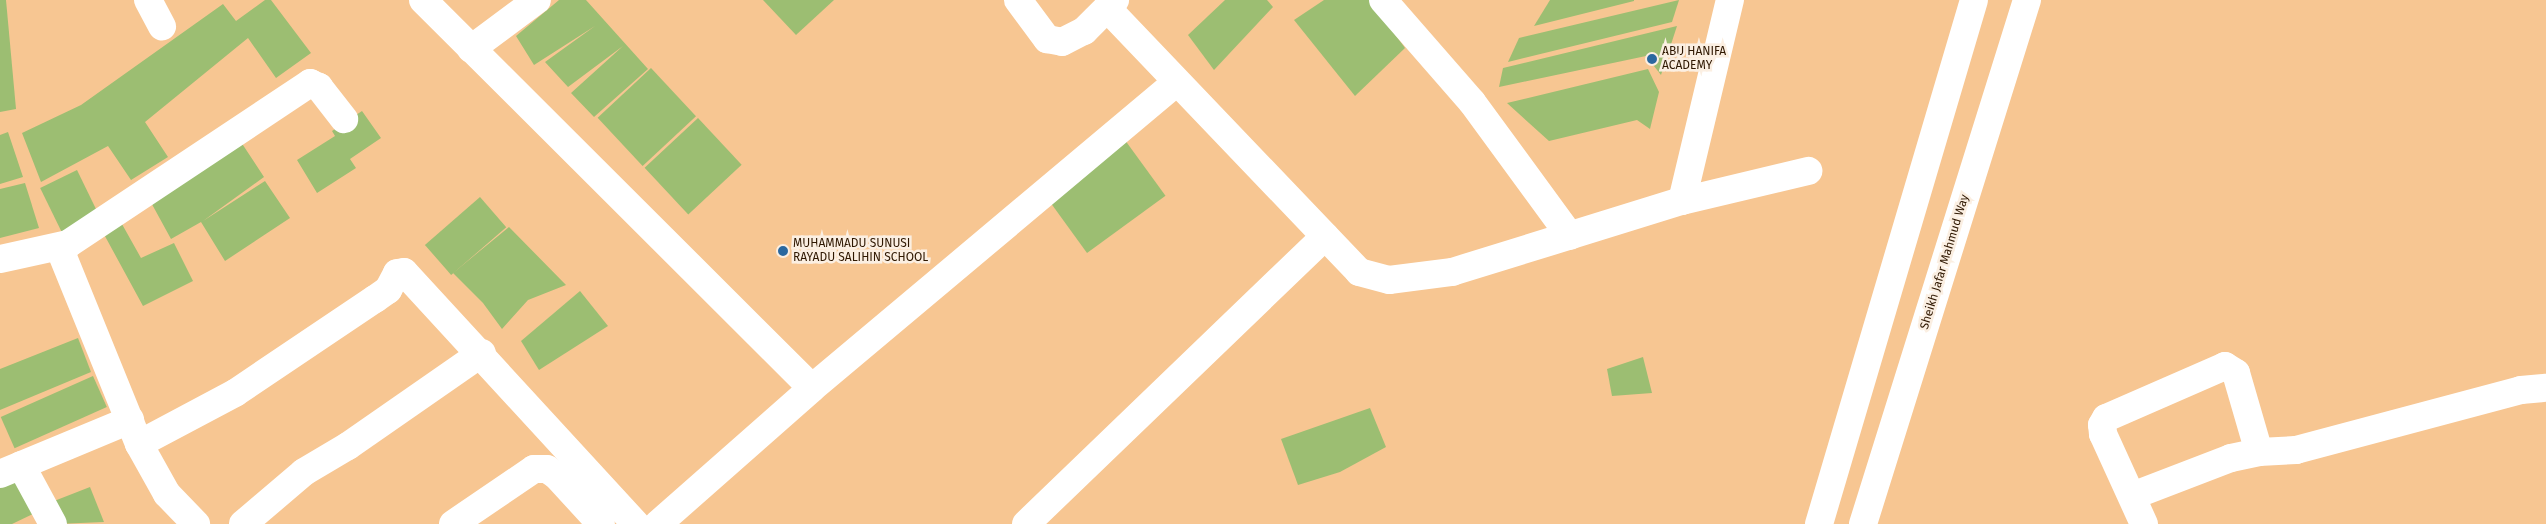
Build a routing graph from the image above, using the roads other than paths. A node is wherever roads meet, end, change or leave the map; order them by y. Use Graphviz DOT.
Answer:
graph roads {
  1 [pos="148,0"];
  2 [pos="424,0"];
  3 [pos="537,0"];
  4 [pos="1018,0"];
  5 [pos="1384,0"];
  6 [pos="1730,0"];
  7 [pos="1974,0"];
  8 [pos="2027,0"];
  9 [pos="1111,4"];
  10 [pos="162,26"];
  11 [pos="471,49"];
  12 [pos="1177,82"];
  13 [pos="344,119"];
  14 [pos="1808,171"];
  15 [pos="1682,201"];
  16 [pos="1324,236"];
  17 [pos="1570,236"];
  18 [pos="59,247"];
  19 [pos="0,259"];
  20 [pos="482,353"];
  21 [pos="812,388"];
  22 [pos="2546,388"];
  23 [pos="135,432"];
  24 [pos="2259,452"];
  25 [pos="10,470"];
  26 [pos="2132,496"];
  27 [pos="53,524"];
  28 [pos="196,524"];
  29 [pos="243,524"];
  30 [pos="453,524"];
  31 [pos="601,524"];
  32 [pos="636,524"];
  33 [pos="658,524"];
  34 [pos="1026,524"];
  35 [pos="1820,524"];
  36 [pos="1863,524"];
  37 [pos="2144,524"];
  1 -- 10 [label="street"];
  2 -- 11 [label="street"];
  3 -- 11 [label="street"];
  4 -- 9 [label="street"];
  5 -- 17 [label="street"];
  6 -- 15 [label="street"];
  7 -- 35 [label="street"];
  8 -- 36 [label="street, Sheikh Jafar Mahmud Way"];
  9 -- 12 [label="street"];
  11 -- 21 [label="street"];
  12 -- 16 [label="street"];
  12 -- 21 [label="street"];
  13 -- 18 [label="street"];
  14 -- 15 [label="street"];
  15 -- 17 [label="street"];
  16 -- 17 [label="street"];
  16 -- 34 [label="street"];
  18 -- 19 [label="street"];
  18 -- 23 [label="street"];
  20 -- 23 [label="street"];
  20 -- 29 [label="street"];
  20 -- 32 [label="street"];
  21 -- 33 [label="street"];
  22 -- 24 [label="street"];
  23 -- 25 [label="street"];
  23 -- 28 [label="street"];
  24 -- 26 [label="street"];
  24 -- 26 [label="street"];
  25 -- 27 [label="street"];
  26 -- 37 [label="street"];
  30 -- 31 [label="street"];
}
